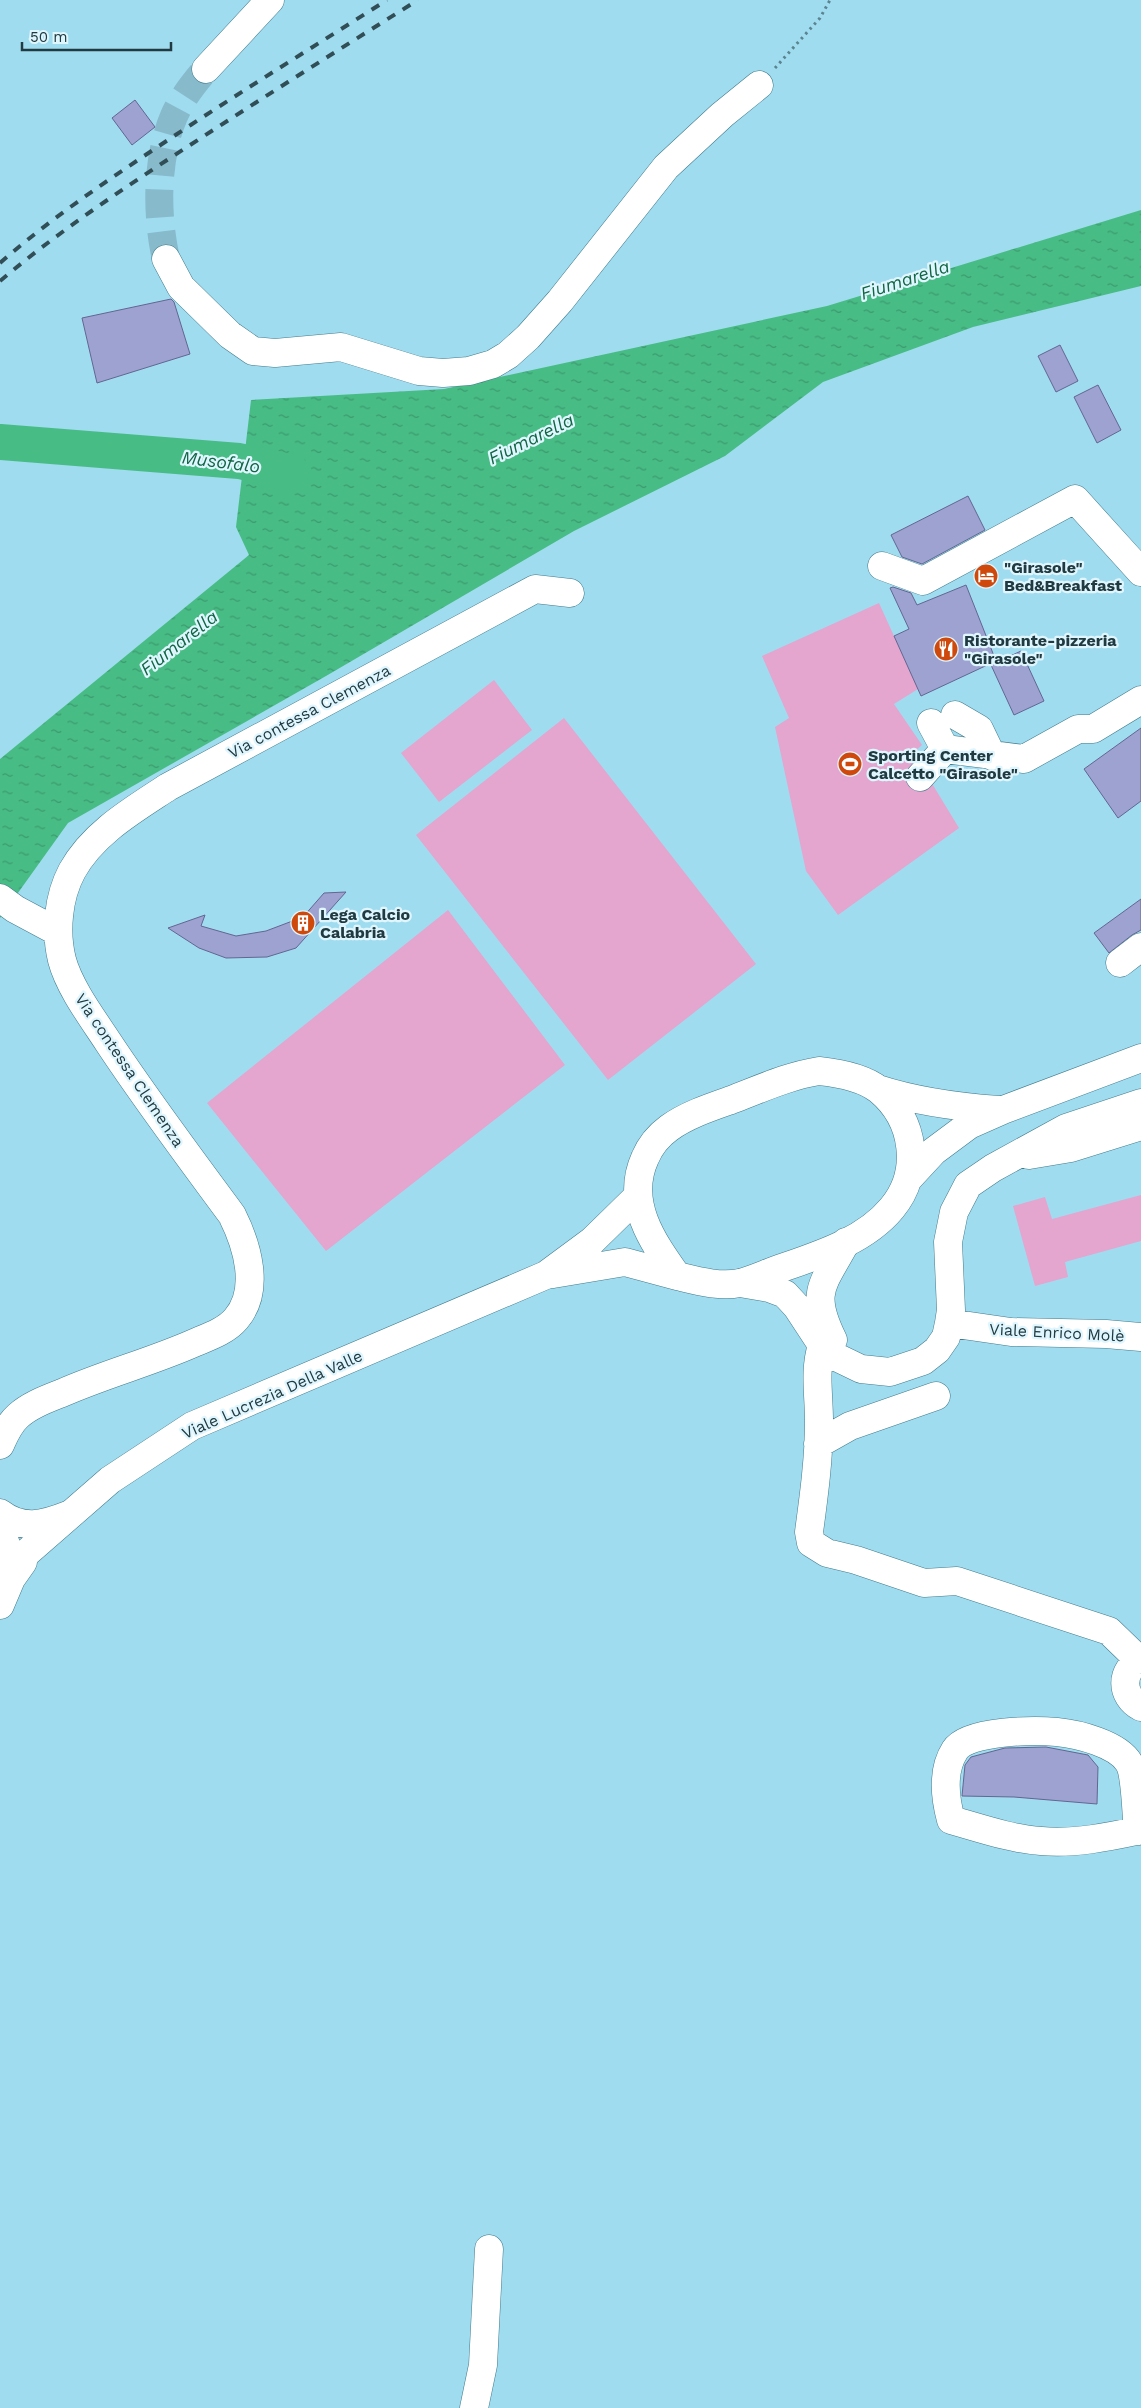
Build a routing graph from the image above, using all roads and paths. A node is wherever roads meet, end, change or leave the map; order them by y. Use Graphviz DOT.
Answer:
graph roads {
  1 [pos="270,0"];
  2 [pos="830,0"];
  3 [pos="206,69"];
  4 [pos="759,86"];
  5 [pos="166,259"];
  6 [pos="882,566"];
  7 [pos="1141,572"];
  8 [pos="570,593"];
  9 [pos="1141,700"];
  10 [pos="945,749"];
  11 [pos="992,756"];
  12 [pos="920,777"];
  13 [pos="8,903"];
  14 [pos="58,932"];
  15 [pos="1141,948"];
  16 [pos="1120,964"];
  17 [pos="1141,1058"];
  18 [pos="878,1089"];
  19 [pos="1141,1103"];
  20 [pos="1003,1110"];
  21 [pos="1141,1126"];
  22 [pos="1141,1144"];
  23 [pos="1010,1158"];
  24 [pos="909,1178"];
  25 [pos="637,1197"];
  26 [pos="846,1242"];
  27 [pos="546,1275"];
  28 [pos="677,1276"];
  29 [pos="740,1283"];
  30 [pos="949,1324"];
  31 [pos="1141,1337"];
  32 [pos="822,1345"];
  33 [pos="847,1362"];
  34 [pos="936,1396"];
  35 [pos="0,1444"];
  36 [pos="818,1444"];
  37 [pos="0,1513"];
  38 [pos="68,1515"];
  39 [pos="0,1528"];
  40 [pos="15,1564"];
  41 [pos="0,1605"];
  42 [pos="1140,1660"];
  43 [pos="1141,1707"];
  44 [pos="1140,1831"];
  45 [pos="489,2249"];
  46 [pos="474,2408"];
  1 -- 3 [label="street"];
  2 -- 4 [label="path"];
  4 -- 5 [label="street"];
  6 -- 7 [label="street"];
  8 -- 14 [label="street, Via contessa Clemenza"];
  9 -- 11 [label="street"];
  10 -- 11 [label="street"];
  10 -- 11 [label="street"];
  10 -- 12 [label="street"];
  13 -- 14 [label="street"];
  14 -- 35 [label="street, Via contessa Clemenza"];
  15 -- 16 [label="street"];
  17 -- 20 [label="street, Viale Lucrezia Della Valle"];
  18 -- 20 [label="street, Viale Lucrezia Della Valle"];
  18 -- 24 [label="street, Viale Lucrezia Della Valle"];
  18 -- 25 [label="street, Viale Lucrezia Della Valle"];
  19 -- 23 [label="street"];
  20 -- 24 [label="street, Viale Lucrezia Della Valle"];
  21 -- 23 [label="street"];
  22 -- 23 [label="street"];
  23 -- 30 [label="street"];
  24 -- 26 [label="street, Viale Lucrezia Della Valle"];
  25 -- 27 [label="street, Viale Lucrezia Della Valle"];
  25 -- 28 [label="street, Viale Lucrezia Della Valle"];
  26 -- 29 [label="street, Viale Lucrezia Della Valle"];
  26 -- 33 [label="street"];
  27 -- 28 [label="street, Viale Lucrezia Della Valle"];
  27 -- 38 [label="street, Viale Lucrezia Della Valle"];
  28 -- 29 [label="street, Viale Lucrezia Della Valle"];
  29 -- 32 [label="street"];
  30 -- 31 [label="street, Viale Enrico Molè"];
  30 -- 33 [label="street"];
  32 -- 33 [label="street"];
  32 -- 36 [label="street"];
  34 -- 36 [label="street"];
  36 -- 42 [label="street"];
  37 -- 38 [label="street"];
  38 -- 40 [label="street, Viale Lucrezia Della Valle"];
  39 -- 40 [label="street"];
  40 -- 41 [label="street, Viale Lucrezia Della Valle"];
  42 -- 43 [label="street"];
  44 -- 44 [label="street"];
  45 -- 46 [label="street"];
}
